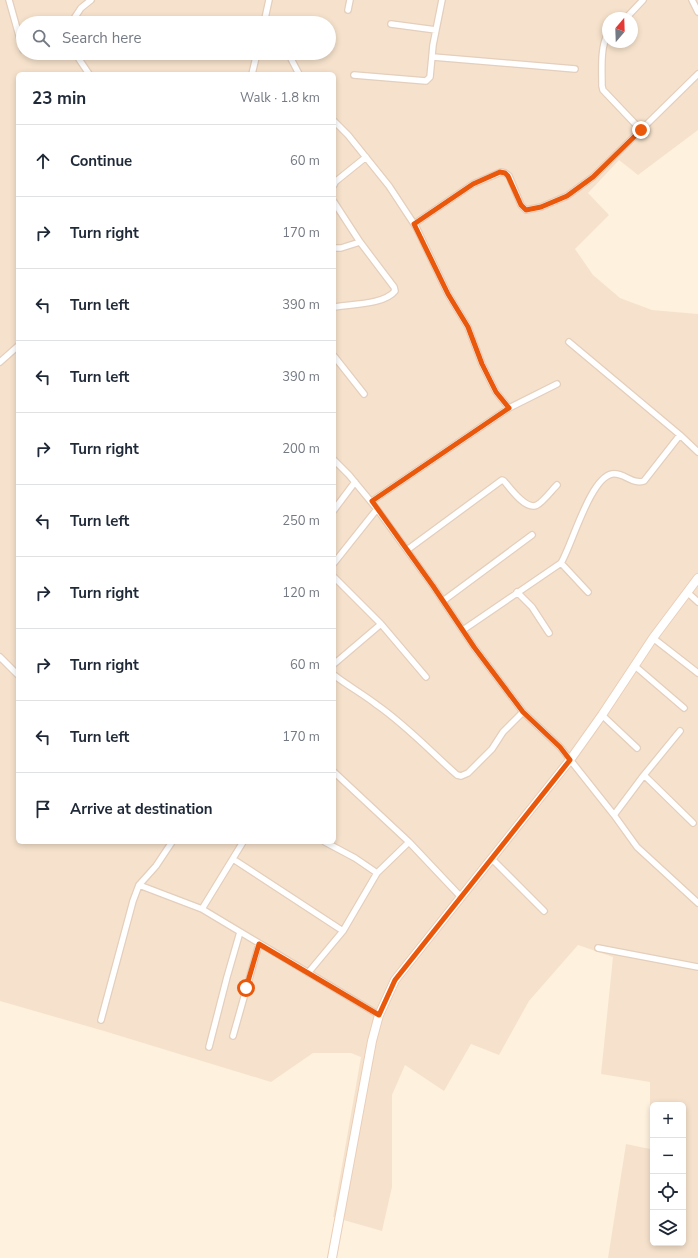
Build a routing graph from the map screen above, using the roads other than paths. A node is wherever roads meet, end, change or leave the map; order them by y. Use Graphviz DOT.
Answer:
graph roads {
  1 [pos="8,0"];
  2 [pos="91,0"];
  3 [pos="269,0"];
  4 [pos="350,0"];
  5 [pos="442,0"];
  6 [pos="643,0"];
  7 [pos="692,0"];
  8 [pos="348,10"];
  9 [pos="632,12"];
  10 [pos="698,12"];
  11 [pos="76,16"];
  12 [pos="267,16"];
  13 [pos="391,24"];
  14 [pos="16,27"];
  15 [pos="436,30"];
  16 [pos="604,48"];
  17 [pos="433,57"];
  18 [pos="80,60"];
  19 [pos="255,60"];
  20 [pos="292,60"];
  21 [pos="575,69"];
  22 [pos="88,72"];
  23 [pos="252,72"];
  24 [pos="298,72"];
  25 [pos="698,74"];
  26 [pos="354,75"];
  27 [pos="336,123"];
  28 [pos="641,130"];
  29 [pos="366,158"];
  30 [pos="336,183"];
  31 [pos="336,205"];
  32 [pos="414,224"];
  33 [pos="360,242"];
  34 [pos="336,248"];
  35 [pos="336,307"];
  36 [pos="569,342"];
  37 [pos="16,348"];
  38 [pos="336,359"];
  39 [pos="0,362"];
  40 [pos="557,384"];
  41 [pos="364,394"];
  42 [pos="509,408"];
  43 [pos="680,436"];
  44 [pos="698,452"];
  45 [pos="336,462"];
  46 [pos="355,482"];
  47 [pos="557,485"];
  48 [pos="372,501"];
  49 [pos="336,507"];
  50 [pos="378,509"];
  51 [pos="532,535"];
  52 [pos="407,550"];
  53 [pos="336,561"];
  54 [pos="562,563"];
  55 [pos="698,578"];
  56 [pos="336,579"];
  57 [pos="517,592"];
  58 [pos="588,592"];
  59 [pos="687,592"];
  60 [pos="443,601"];
  61 [pos="698,602"];
  62 [pos="381,624"];
  63 [pos="463,630"];
  64 [pos="549,633"];
  65 [pos="653,638"];
  66 [pos="0,657"];
  67 [pos="336,662"];
  68 [pos="635,666"];
  69 [pos="16,673"];
  70 [pos="698,673"];
  71 [pos="336,676"];
  72 [pos="426,677"];
  73 [pos="684,708"];
  74 [pos="523,712"];
  75 [pos="602,715"];
  76 [pos="680,731"];
  77 [pos="637,748"];
  78 [pos="570,760"];
  79 [pos="336,774"];
  80 [pos="644,775"];
  81 [pos="614,815"];
  82 [pos="693,823"];
  83 [pos="409,842"];
  84 [pos="171,844"];
  85 [pos="242,844"];
  86 [pos="329,844"];
  87 [pos="233,859"];
  88 [pos="492,859"];
  89 [pos="377,874"];
  90 [pos="139,885"];
  91 [pos="461,897"];
  92 [pos="698,903"];
  93 [pos="202,909"];
  94 [pos="544,911"];
  95 [pos="344,931"];
  96 [pos="240,932"];
  97 [pos="259,944"];
  98 [pos="598,948"];
  99 [pos="698,967"];
  100 [pos="308,973"];
  101 [pos="379,1015"];
  102 [pos="101,1020"];
  103 [pos="233,1036"];
  104 [pos="209,1047"];
  105 [pos="332,1258"];
  1 -- 14 [label="street"];
  2 -- 11 [label="street"];
  3 -- 12 [label="street"];
  4 -- 8 [label="street"];
  5 -- 15 [label="street"];
  6 -- 9 [label="street"];
  7 -- 10 [label="street"];
  13 -- 15 [label="street"];
  15 -- 17 [label="street"];
  16 -- 28 [label="street"];
  17 -- 21 [label="street"];
  17 -- 26 [label="street"];
  18 -- 22 [label="street"];
  19 -- 23 [label="street"];
  20 -- 24 [label="street"];
  25 -- 28 [label="street"];
  27 -- 29 [label="street"];
  28 -- 32 [label="street"];
  29 -- 30 [label="street"];
  29 -- 32 [label="street"];
  31 -- 33 [label="street"];
  32 -- 42 [label="street"];
  33 -- 34 [label="street"];
  33 -- 35 [label="street"];
  36 -- 43 [label="street"];
  37 -- 39 [label="street"];
  38 -- 41 [label="street"];
  40 -- 42 [label="street"];
  42 -- 48 [label="street"];
  43 -- 44 [label="street"];
  43 -- 54 [label="street"];
  45 -- 46 [label="street"];
  46 -- 48 [label="street"];
  46 -- 49 [label="street"];
  47 -- 52 [label="street"];
  48 -- 50 [label="street"];
  50 -- 52 [label="street"];
  50 -- 53 [label="street"];
  51 -- 60 [label="street"];
  52 -- 60 [label="street"];
  54 -- 57 [label="street"];
  54 -- 58 [label="street"];
  55 -- 59 [label="street"];
  56 -- 62 [label="street"];
  57 -- 63 [label="street"];
  57 -- 64 [label="street"];
  59 -- 61 [label="street"];
  59 -- 65 [label="street"];
  60 -- 63 [label="street"];
  62 -- 67 [label="street"];
  62 -- 72 [label="street"];
  63 -- 74 [label="street"];
  65 -- 68 [label="street"];
  65 -- 70 [label="street"];
  66 -- 69 [label="street"];
  68 -- 73 [label="street"];
  68 -- 75 [label="street"];
  71 -- 74 [label="street"];
  74 -- 78 [label="street"];
  75 -- 77 [label="street"];
  75 -- 78 [label="street"];
  76 -- 80 [label="street"];
  78 -- 81 [label="street"];
  78 -- 88 [label="street"];
  79 -- 83 [label="street"];
  80 -- 81 [label="street"];
  80 -- 82 [label="street"];
  81 -- 92 [label="street"];
  83 -- 89 [label="street"];
  83 -- 91 [label="street"];
  84 -- 90 [label="street"];
  85 -- 87 [label="street"];
  86 -- 89 [label="street"];
  87 -- 93 [label="street"];
  87 -- 95 [label="street"];
  88 -- 91 [label="street"];
  88 -- 94 [label="street"];
  89 -- 95 [label="street"];
  90 -- 93 [label="street"];
  90 -- 102 [label="street"];
  91 -- 101 [label="street"];
  93 -- 96 [label="street"];
  95 -- 100 [label="street"];
  96 -- 97 [label="street"];
  96 -- 104 [label="street"];
  97 -- 100 [label="street"];
  97 -- 103 [label="street"];
  98 -- 99 [label="street"];
  100 -- 101 [label="street"];
  101 -- 105 [label="street"];
}
